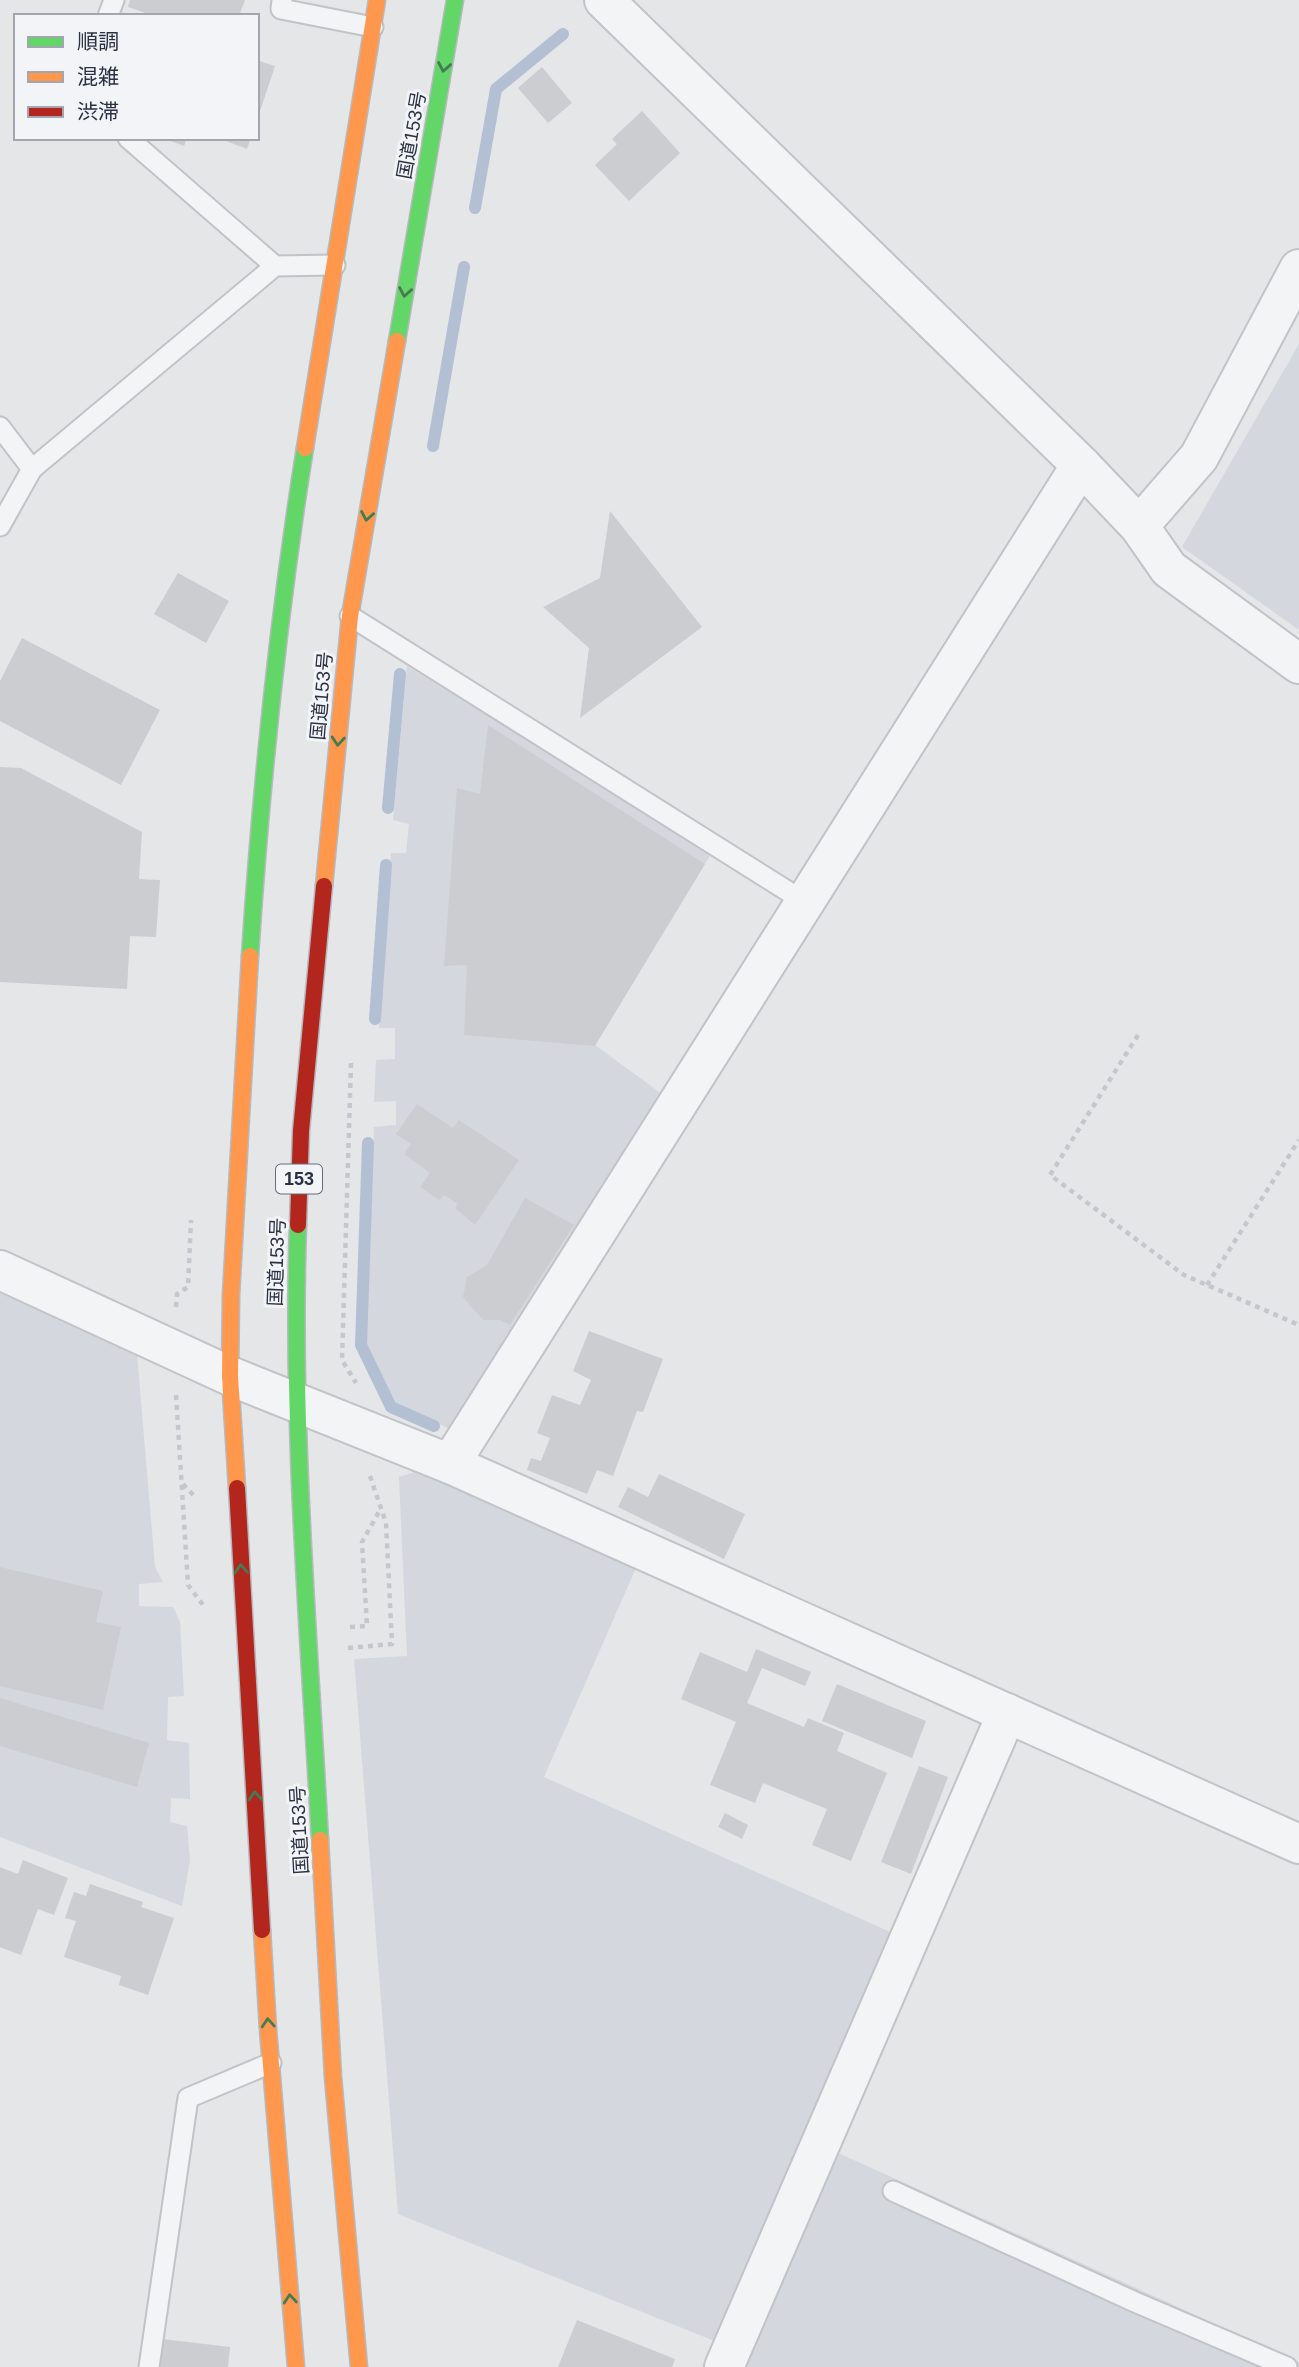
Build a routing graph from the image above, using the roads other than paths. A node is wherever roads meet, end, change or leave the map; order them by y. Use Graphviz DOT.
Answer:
graph roads {
  1 [pos="282,0"];
  2 [pos="377,0"];
  3 [pos="455,0"];
  4 [pos="604,0"];
  5 [pos="373,27"];
  6 [pos="130,140"];
  7 [pos="335,265"];
  8 [pos="275,266"];
  9 [pos="1299,269"];
  10 [pos="0,427"];
  11 [pos="1080,465"];
  12 [pos="32,469"];
  13 [pos="0,526"];
  14 [pos="1139,526"];
  15 [pos="350,616"];
  16 [pos="1299,664"];
  17 [pos="805,902"];
  18 [pos="0,1270"];
  19 [pos="230,1376"];
  20 [pos="297,1403"];
  21 [pos="450,1464"];
  22 [pos="1007,1713"];
  23 [pos="1299,1844"];
  24 [pos="271,2063"];
  25 [pos="893,2191"];
  26 [pos="149,2367"];
  27 [pos="296,2367"];
  28 [pos="359,2367"];
  29 [pos="724,2367"];
  30 [pos="1287,2367"];
  1 -- 5 [label="lane"];
  2 -- 5 [label="highway"];
  3 -- 15 [label="highway, 国道153号 / 153, one-way"];
  4 -- 11 [label="street"];
  5 -- 7 [label="highway"];
  6 -- 8 [label="lane"];
  7 -- 8 [label="lane"];
  7 -- 19 [label="highway"];
  8 -- 12 [label="lane"];
  9 -- 14 [label="street"];
  10 -- 12 [label="lane"];
  11 -- 14 [label="street"];
  11 -- 17 [label="street"];
  12 -- 13 [label="lane"];
  14 -- 16 [label="street"];
  15 -- 17 [label="lane"];
  15 -- 20 [label="highway, 国道153号 / 153, one-way"];
  17 -- 21 [label="street"];
  18 -- 19 [label="street"];
  19 -- 20 [label="street"];
  24 -- 19 [label="highway, one-way"];
  20 -- 21 [label="street"];
  20 -- 28 [label="highway, 国道153号 / 153"];
  21 -- 22 [label="street"];
  22 -- 23 [label="street"];
  22 -- 29 [label="street"];
  24 -- 26 [label="lane"];
  27 -- 24 [label="highway, one-way"];
  25 -- 30 [label="lane"];
}
